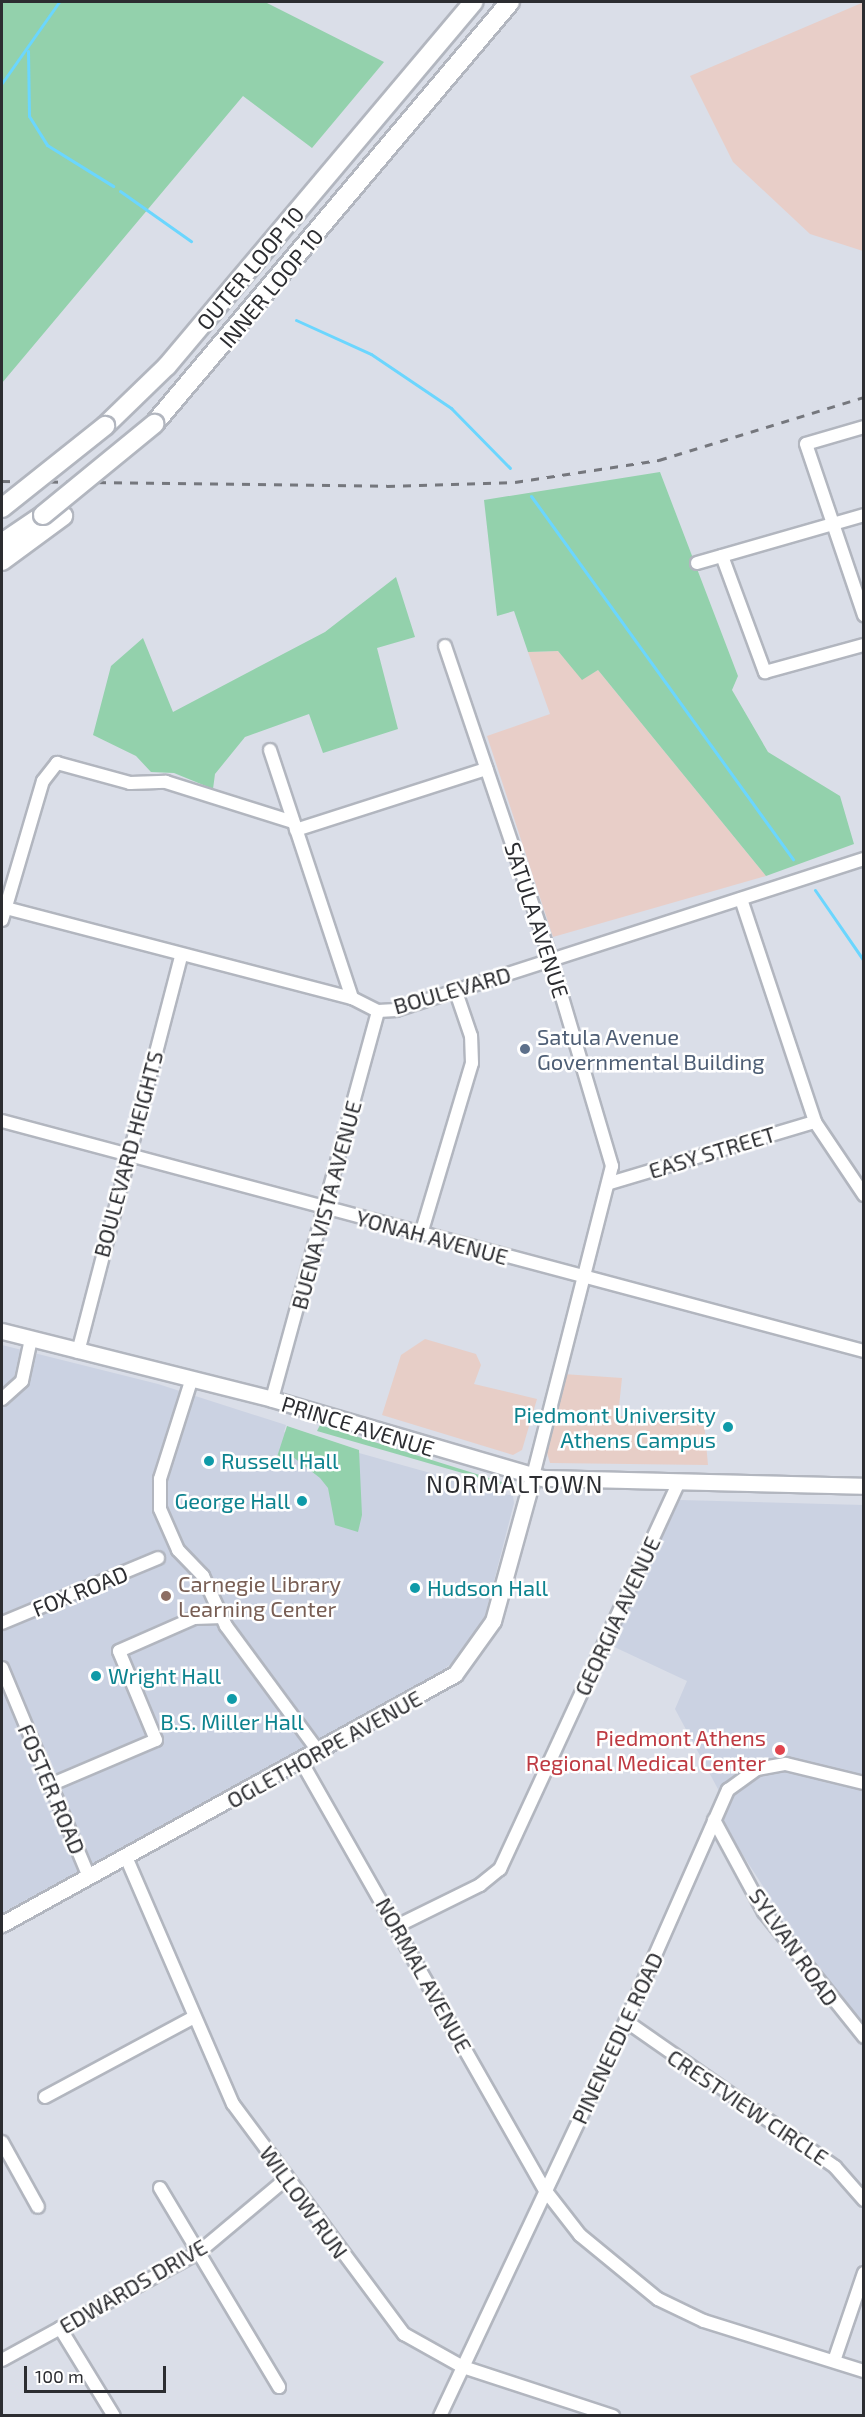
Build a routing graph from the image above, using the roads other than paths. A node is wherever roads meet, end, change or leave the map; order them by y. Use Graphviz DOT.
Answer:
graph roads {
  1 [pos="473,2"];
  2 [pos="510,2"];
  3 [pos="154,424"];
  4 [pos="864,427"];
  5 [pos="2,508"];
  6 [pos="864,515"];
  7 [pos="833,525"];
  8 [pos="2,543"];
  9 [pos="722,556"];
  10 [pos="2,561"];
  11 [pos="697,563"];
  12 [pos="864,615"];
  13 [pos="864,645"];
  14 [pos="445,646"];
  15 [pos="270,750"];
  16 [pos="486,769"];
  17 [pos="295,826"];
  18 [pos="864,859"];
  19 [pos="741,899"];
  20 [pos="2,912"];
  21 [pos="181,956"];
  22 [pos="551,960"];
  23 [pos="456,992"];
  24 [pos="352,998"];
  25 [pos="378,1011"];
  26 [pos="2,1121"];
  27 [pos="815,1122"];
  28 [pos="126,1155"];
  29 [pos="610,1183"];
  30 [pos="864,1195"];
  31 [pos="324,1208"];
  32 [pos="421,1234"];
  33 [pos="584,1277"];
  34 [pos="2,1331"];
  35 [pos="31,1339"];
  36 [pos="864,1351"];
  37 [pos="78,1352"];
  38 [pos="192,1378"];
  39 [pos="2,1399"];
  40 [pos="272,1400"];
  41 [pos="533,1476"];
  42 [pos="678,1484"];
  43 [pos="864,1486"];
  44 [pos="158,1558"];
  45 [pos="222,1617"];
  46 [pos="2,1623"];
  47 [pos="2,1668"];
  48 [pos="318,1752"];
  49 [pos="301,1761"];
  50 [pos="864,1783"];
  51 [pos="50,1785"];
  52 [pos="714,1820"];
  53 [pos="126,1857"];
  54 [pos="89,1877"];
  55 [pos="2,1924"];
  56 [pos="397,1926"];
  57 [pos="194,2017"];
  58 [pos="626,2021"];
  59 [pos="864,2037"];
  60 [pos="45,2097"];
  61 [pos="2,2142"];
  62 [pos="286,2179"];
  63 [pos="160,2188"];
  64 [pos="545,2190"];
  65 [pos="864,2200"];
  66 [pos="38,2207"];
  67 [pos="199,2252"];
  68 [pos="864,2273"];
  69 [pos="60,2328"];
  70 [pos="2,2360"];
  71 [pos="834,2361"];
  72 [pos="463,2367"];
  73 [pos="864,2371"];
  74 [pos="279,2387"];
  75 [pos="114,2415"];
  76 [pos="440,2415"];
  77 [pos="613,2415"];
  1 -- 5 [label="highway, OUTER LOOP 10, bridge"];
  2 -- 3 [label="highway, INNER LOOP 10"];
  3 -- 8 [label="highway, INNER LOOP 10, bridge"];
  3 -- 10 [label="highway, bridge"];
  4 -- 7 [label="street"];
  6 -- 7 [label="street"];
  7 -- 9 [label="street"];
  7 -- 12 [label="street"];
  9 -- 11 [label="street"];
  9 -- 13 [label="street"];
  14 -- 16 [label="street, SATULA AVENUE"];
  15 -- 17 [label="street"];
  16 -- 17 [label="street"];
  16 -- 22 [label="street, SATULA AVENUE"];
  17 -- 20 [label="street"];
  17 -- 24 [label="street"];
  18 -- 19 [label="street, BOULEVARD"];
  19 -- 22 [label="street, BOULEVARD"];
  19 -- 27 [label="street"];
  20 -- 21 [label="street, BOULEVARD"];
  21 -- 24 [label="street, BOULEVARD"];
  21 -- 28 [label="street, BOULEVARD HEIGHTS"];
  22 -- 23 [label="street, BOULEVARD"];
  22 -- 29 [label="street, SATULA AVENUE"];
  23 -- 25 [label="street, BOULEVARD"];
  23 -- 32 [label="street"];
  24 -- 25 [label="street, BOULEVARD"];
  25 -- 31 [label="street, BUENA VISTA AVENUE"];
  26 -- 28 [label="street, YONAH AVENUE"];
  27 -- 29 [label="street, EASY STREET"];
  27 -- 30 [label="street"];
  28 -- 31 [label="street, YONAH AVENUE"];
  28 -- 37 [label="street, BOULEVARD HEIGHTS"];
  29 -- 33 [label="street, SATULA AVENUE"];
  31 -- 32 [label="street, YONAH AVENUE"];
  31 -- 40 [label="street, BUENA VISTA AVENUE"];
  32 -- 33 [label="street, YONAH AVENUE"];
  33 -- 36 [label="street, YONAH AVENUE"];
  33 -- 41 [label="street, SATULA AVENUE"];
  34 -- 35 [label="main road, PRINCE AVENUE"];
  35 -- 37 [label="main road, PRINCE AVENUE"];
  35 -- 39 [label="street"];
  37 -- 38 [label="main road, PRINCE AVENUE"];
  38 -- 40 [label="main road, PRINCE AVENUE"];
  38 -- 45 [label="street"];
  40 -- 41 [label="main road, PRINCE AVENUE"];
  41 -- 42 [label="main road, PRINCE AVENUE"];
  41 -- 48 [label="main road, OGLETHORPE AVENUE"];
  42 -- 43 [label="main road, PRINCE AVENUE"];
  42 -- 56 [label="street, GEORGIA AVENUE"];
  44 -- 46 [label="street, FOX ROAD"];
  45 -- 48 [label="street"];
  45 -- 51 [label="street"];
  47 -- 51 [label="street, FOSTER ROAD"];
  48 -- 49 [label="main road, OGLETHORPE AVENUE"];
  49 -- 53 [label="main road, OGLETHORPE AVENUE"];
  49 -- 56 [label="street, NORMAL AVENUE"];
  50 -- 52 [label="street, PINENEEDLE ROAD"];
  51 -- 54 [label="street, FOSTER ROAD"];
  52 -- 58 [label="street, PINENEEDLE ROAD"];
  52 -- 59 [label="street, SYLVAN ROAD"];
  53 -- 54 [label="main road, OGLETHORPE AVENUE"];
  53 -- 57 [label="street, WILLOW RUN"];
  54 -- 55 [label="main road, OGLETHORPE AVENUE"];
  56 -- 64 [label="street, NORMAL AVENUE"];
  57 -- 60 [label="street"];
  57 -- 62 [label="street, WILLOW RUN"];
  58 -- 64 [label="street, PINENEEDLE ROAD"];
  58 -- 65 [label="street, CRESTVIEW CIRCLE"];
  61 -- 66 [label="street"];
  62 -- 67 [label="street, EDWARDS DRIVE"];
  62 -- 72 [label="street, WILLOW RUN"];
  63 -- 67 [label="street"];
  64 -- 71 [label="street, NORMAL AVENUE"];
  64 -- 72 [label="street, PINENEEDLE ROAD"];
  67 -- 69 [label="street, EDWARDS DRIVE"];
  67 -- 74 [label="street"];
  68 -- 71 [label="street"];
  69 -- 70 [label="street, EDWARDS DRIVE"];
  69 -- 75 [label="street"];
  71 -- 73 [label="street, NORMAL AVENUE"];
  72 -- 76 [label="street, PINENEEDLE ROAD"];
  72 -- 77 [label="street, WILLOW RUN"];
}
